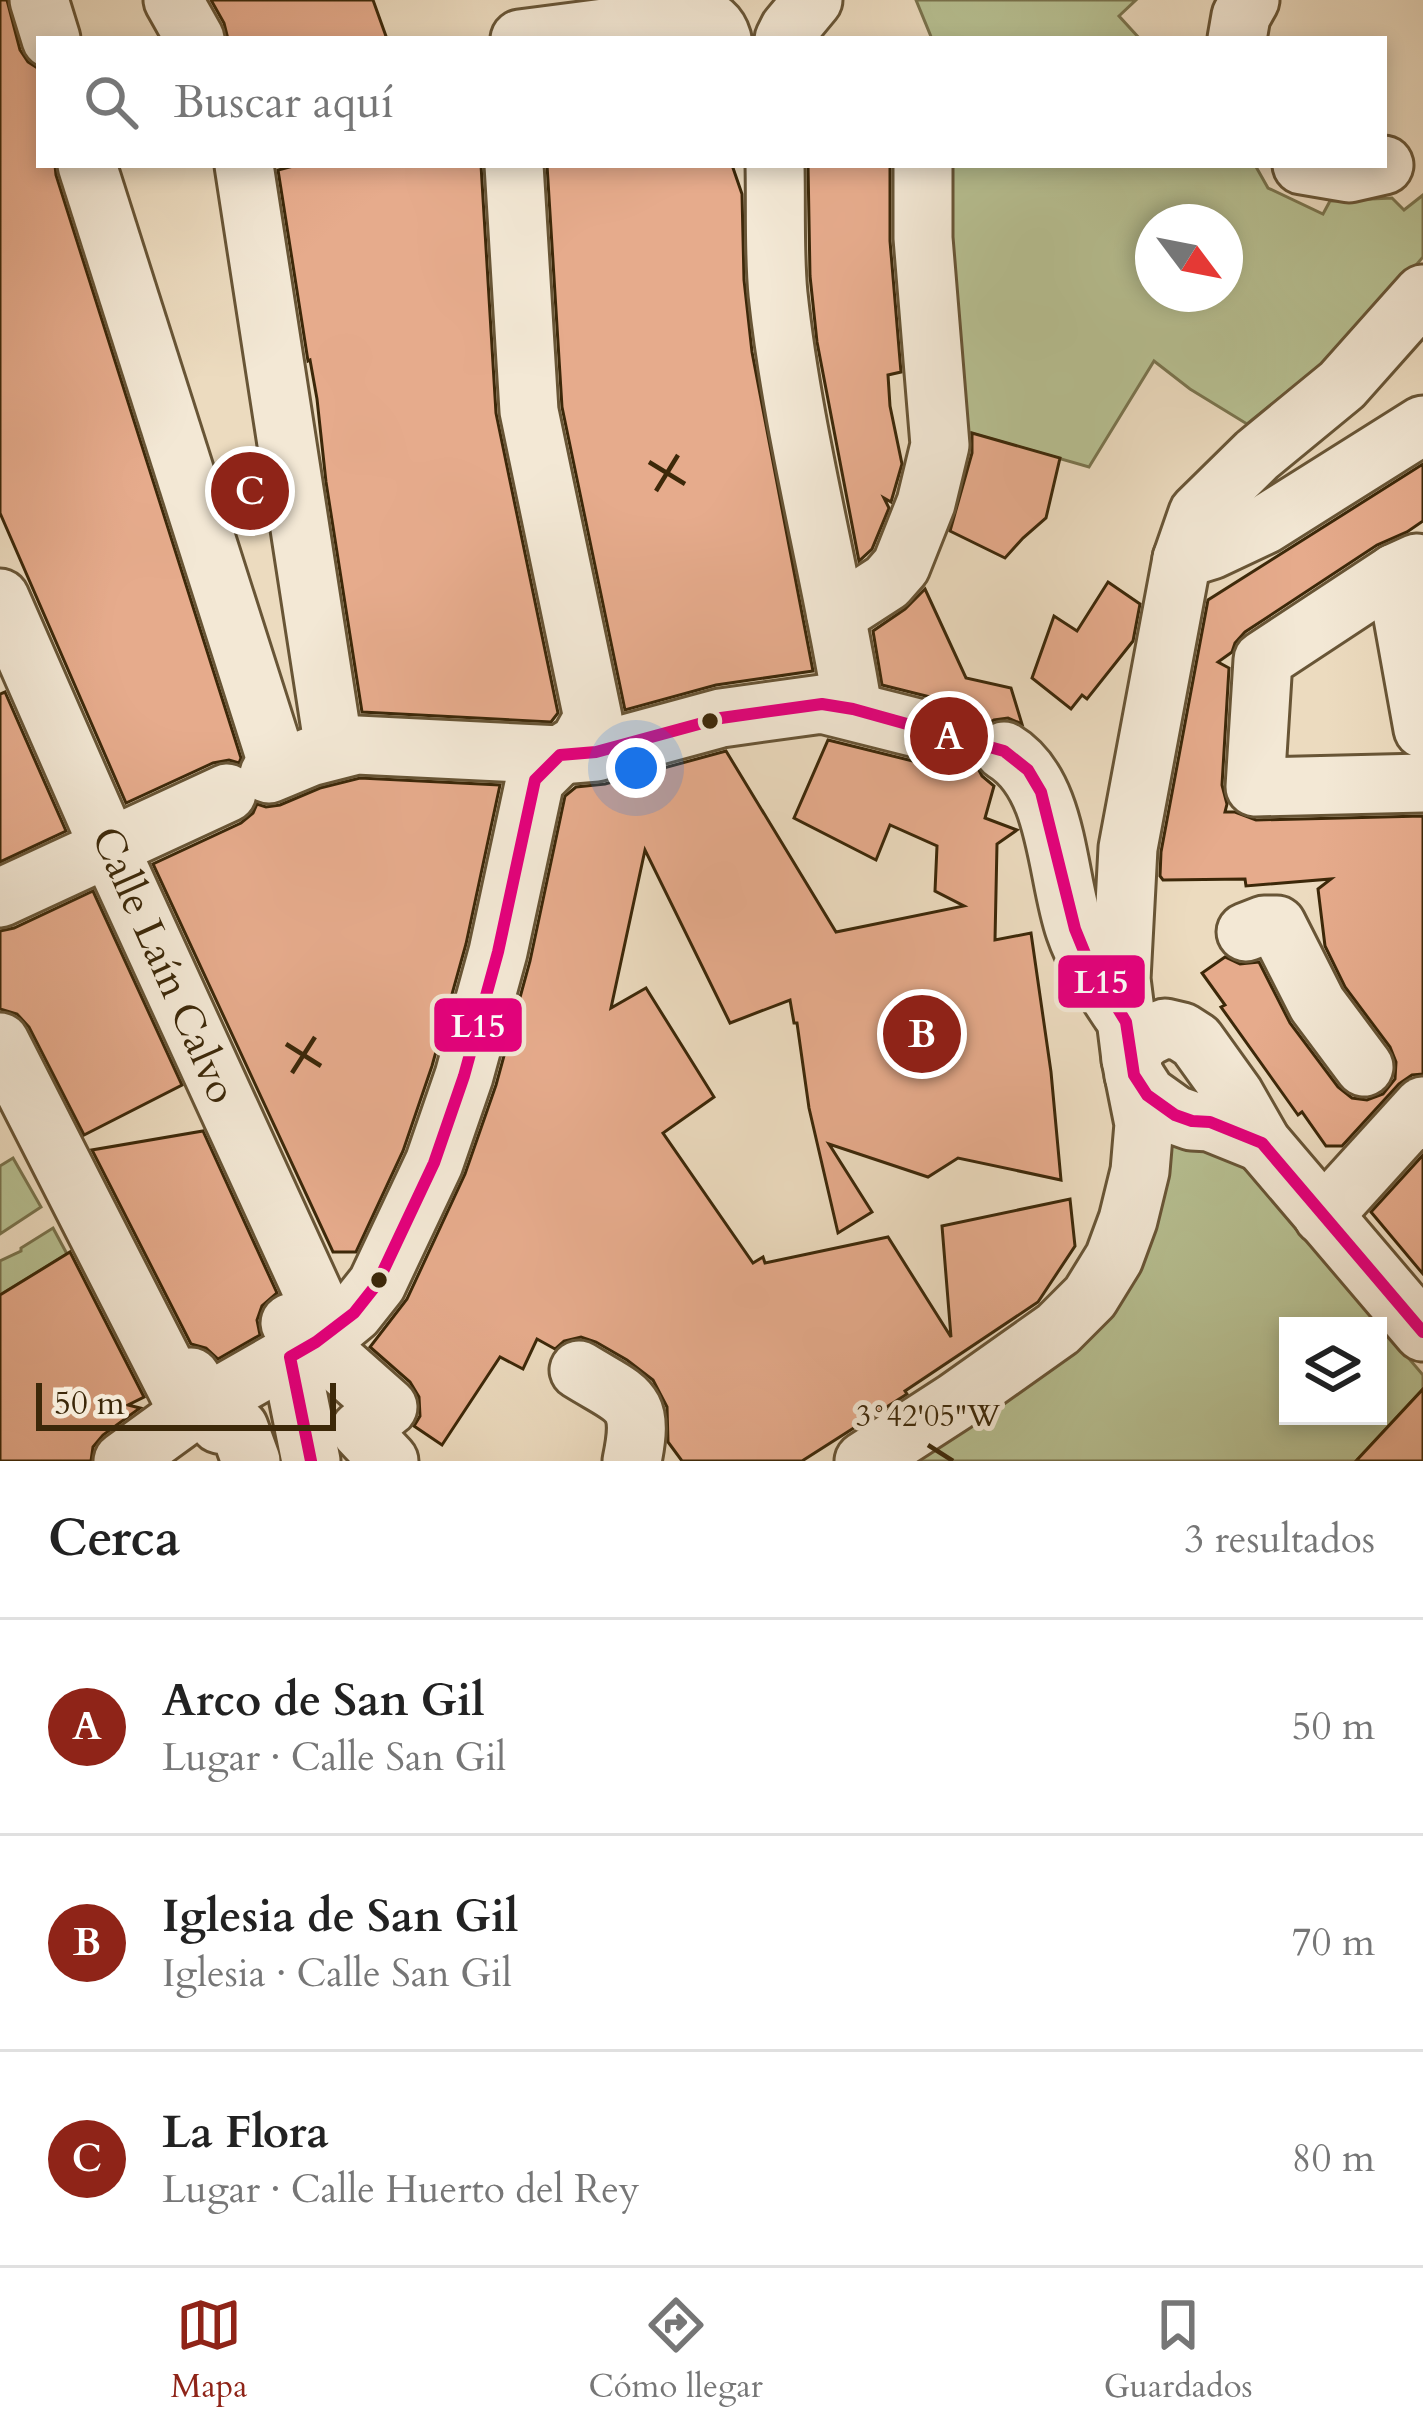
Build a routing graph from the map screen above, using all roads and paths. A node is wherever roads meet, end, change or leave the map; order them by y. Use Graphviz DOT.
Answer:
graph roads {
  1 [pos="39,0"];
  2 [pos="173,0"];
  3 [pos="505,0"];
  4 [pos="813,0"];
  5 [pos="1250,0"];
  6 [pos="50,36"];
  7 [pos="193,36"];
  8 [pos="505,36"];
  9 [pos="543,36"];
  10 [pos="721,36"];
  11 [pos="786,36"];
  12 [pos="1238,36"];
  13 [pos="1423,144"];
  14 [pos="1387,164"];
  15 [pos="88,168"];
  16 [pos="244,168"];
  17 [pos="514,168"];
  18 [pos="750,168"];
  19 [pos="775,168"];
  20 [pos="922,168"];
  21 [pos="1320,168"];
  22 [pos="1371,168"];
  23 [pos="778,294"];
  24 [pos="1423,294"];
  25 [pos="1423,425"];
  26 [pos="1182,559"];
  27 [pos="0,598"];
  28 [pos="836,615"];
  29 [pos="854,710"];
  30 [pos="1423,729"];
  31 [pos="950,736"];
  32 [pos="334,749"];
  33 [pos="1004,751"];
  34 [pos="560,755"];
  35 [pos="258,779"];
  36 [pos="1423,783"];
  37 [pos="109,847"];
  38 [pos="0,898"];
  39 [pos="1246,932"];
  40 [pos="0,1042"];
  41 [pos="1131,1052"];
  42 [pos="1396,1098"];
  43 [pos="1323,1216"];
  44 [pos="1423,1332"];
  45 [pos="312,1344"];
  46 [pos="579,1370"];
  47 [pos="198,1408"];
  48 [pos="123,1461"];
  49 [pos="250,1461"];
  50 [pos="311,1461"];
  51 [pos="389,1461"];
  52 [pos="632,1461"];
  53 [pos="864,1461"];
  1 -- 6 [label="street"];
  2 -- 7 [label="street"];
  3 -- 8 [label="street"];
  4 -- 11 [label="street"];
  5 -- 12 [label="street"];
  9 -- 10 [label="street"];
  13 -- 14 [label="street"];
  15 -- 35 [label="street"];
  16 -- 32 [label="street"];
  17 -- 34 [label="street"];
  18 -- 23 [label="street"];
  19 -- 23 [label="street"];
  20 -- 28 [label="street"];
  21 -- 22 [label="street"];
  23 -- 28 [label="street"];
  24 -- 26 [label="street"];
  25 -- 26 [label="street"];
  26 -- 41 [label="street"];
  27 -- 37 [label="street, Calle Laín Calvo"];
  28 -- 29 [label="street"];
  29 -- 31 [label="street"];
  29 -- 34 [label="street"];
  30 -- 36 [label="street"];
  32 -- 34 [label="street"];
  32 -- 35 [label="street"];
  33 -- 41 [label="street"];
  34 -- 45 [label="street"];
  35 -- 37 [label="street"];
  37 -- 38 [label="street"];
  37 -- 45 [label="street, Calle Laín Calvo"];
  39 -- 42 [label="street"];
  40 -- 47 [label="street"];
  41 -- 43 [label="street"];
  41 -- 53 [label="street"];
  42 -- 43 [label="street"];
  43 -- 44 [label="street"];
  45 -- 47 [label="street"];
  45 -- 50 [label="street"];
  45 -- 51 [label="street"];
  46 -- 52 [label="street"];
  47 -- 48 [label="street"];
  47 -- 49 [label="street"];
}
